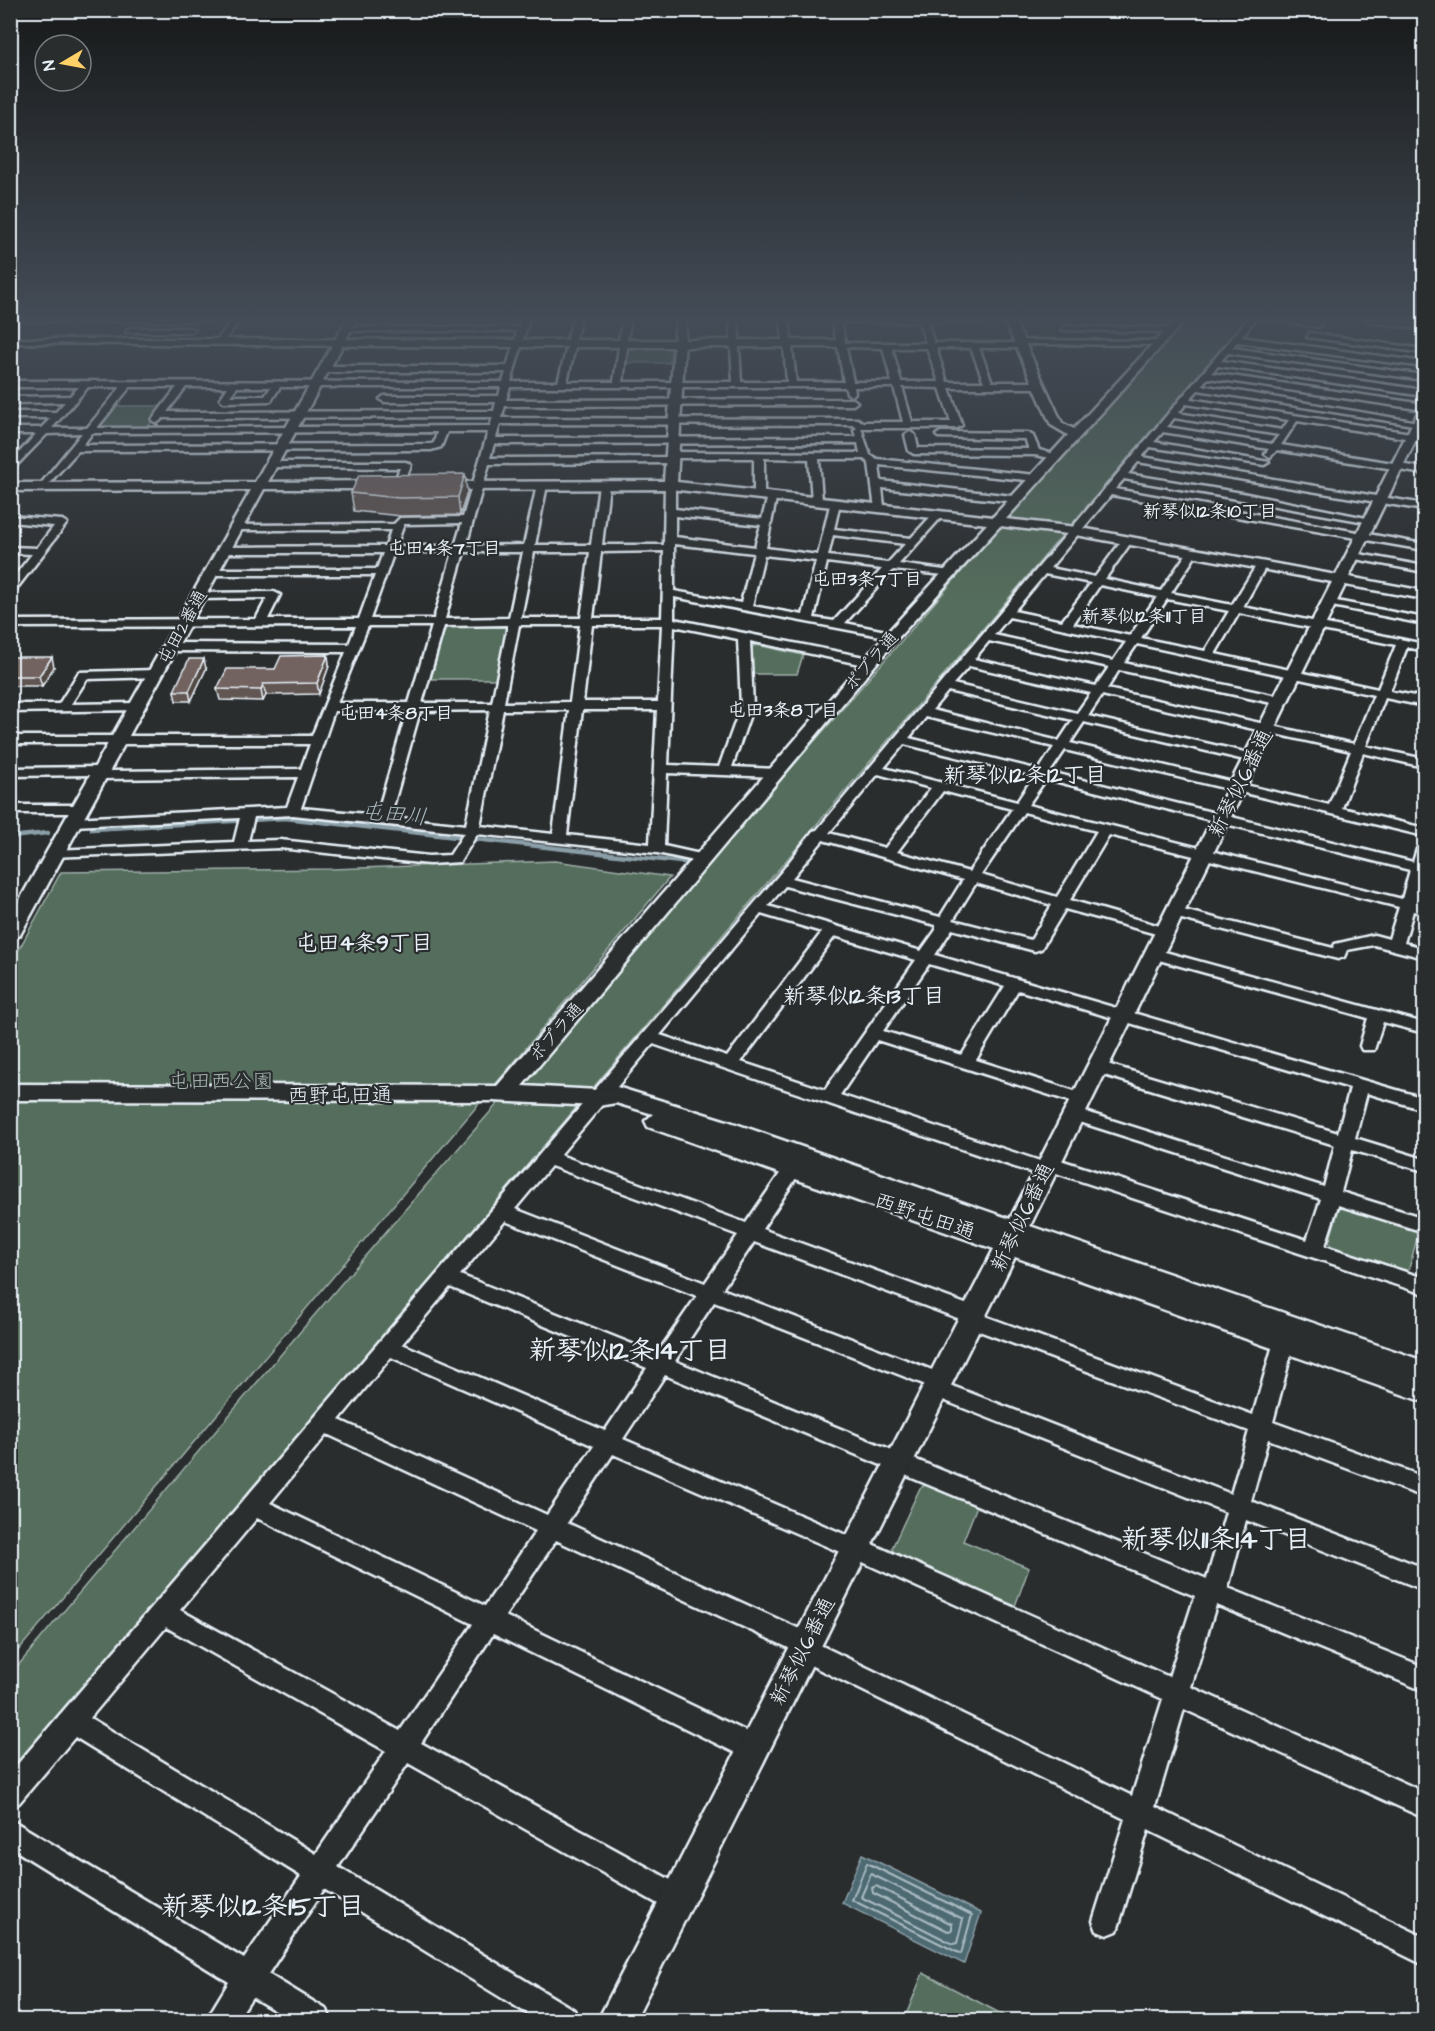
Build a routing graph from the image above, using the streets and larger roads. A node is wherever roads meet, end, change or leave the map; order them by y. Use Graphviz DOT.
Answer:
graph roads {
  1 [pos="398,413"];
  2 [pos="104,414"];
  3 [pos="299,414"];
  4 [pos="321,414"];
  5 [pos="413,414"];
  6 [pos="475,414"];
  7 [pos="497,414"];
  8 [pos="546,414"];
  9 [pos="675,414"];
  10 [pos="856,414"];
  11 [pos="905,414"];
  12 [pos="953,414"];
  13 [pos="1052,414"];
  14 [pos="1094,414"];
  15 [pos="1267,414"];
  16 [pos="1298,414"];
  17 [pos="1393,414"];
  18 [pos="10,415"];
  19 [pos="58,415"];
  20 [pos="161,415"];
  21 [pos="1173,415"];
  22 [pos="1422,417"];
  23 [pos="496,418"];
  24 [pos="1295,418"];
  25 [pos="675,422"];
  26 [pos="390,429"];
  27 [pos="443,429"];
  28 [pos="1161,429"];
  29 [pos="44,430"];
  30 [pos="150,430"];
  31 [pos="291,430"];
  32 [pos="859,430"];
  33 [pos="909,430"];
  34 [pos="10,431"];
  35 [pos="90,431"];
  36 [pos="1284,433"];
  37 [pos="1076,434"];
  38 [pos="1419,437"];
  39 [pos="674,440"];
  40 [pos="1148,444"];
  41 [pos="281,447"];
  42 [pos="414,447"];
  43 [pos="1275,447"];
  44 [pos="10,448"];
  45 [pos="28,448"];
  46 [pos="76,448"];
  47 [pos="1035,452"];
  48 [pos="759,456"];
  49 [pos="814,456"];
  50 [pos="1056,456"];
  51 [pos="672,458"];
  52 [pos="870,459"];
  53 [pos="1135,459"];
  54 [pos="484,461"];
  55 [pos="1264,462"];
  56 [pos="271,465"];
  57 [pos="406,465"];
  58 [pos="1398,467"];
  59 [pos="10,469"];
  60 [pos="1425,471"];
  61 [pos="1121,476"];
  62 [pos="1036,478"];
  63 [pos="1254,479"];
  64 [pos="877,484"];
  65 [pos="542,485"];
  66 [pos="604,485"];
  67 [pos="670,485"];
  68 [pos="10,486"];
  69 [pos="44,486"];
  70 [pos="260,486"];
  71 [pos="409,486"];
  72 [pos="477,486"];
  73 [pos="1108,491"];
  74 [pos="766,495"];
  75 [pos="1241,497"];
  76 [pos="1017,499"];
  77 [pos="1381,500"];
  78 [pos="817,501"];
  79 [pos="835,503"];
  80 [pos="879,507"];
  81 [pos="1425,507"];
  82 [pos="670,512"];
  83 [pos="1230,513"];
  84 [pos="939,514"];
  85 [pos="10,519"];
  86 [pos="468,520"];
  87 [pos="1371,520"];
  88 [pos="997,521"];
  89 [pos="766,523"];
  90 [pos="398,527"];
  91 [pos="237,528"];
  92 [pos="828,531"];
  93 [pos="1076,531"];
  94 [pos="1363,537"];
  95 [pos="1127,541"];
  96 [pos="914,542"];
  97 [pos="669,544"];
  98 [pos="1425,547"];
  99 [pos="460,548"];
  100 [pos="529,548"];
  101 [pos="596,548"];
  102 [pos="389,549"];
  103 [pos="10,550"];
  104 [pos="224,550"];
  105 [pos="759,550"];
  106 [pos="40,551"];
  107 [pos="1193,552"];
  108 [pos="1354,556"];
  109 [pos="823,558"];
  110 [pos="1261,566"];
  111 [pos="891,567"];
  112 [pos="1425,569"];
  113 [pos="1042,570"];
  114 [pos="212,572"];
  115 [pos="381,572"];
  116 [pos="951,574"];
  117 [pos="1342,580"];
  118 [pos="1098,581"];
  119 [pos="10,590"];
  120 [pos="669,593"];
  121 [pos="1165,595"];
  122 [pos="1425,595"];
  123 [pos="199,596"];
  124 [pos="1330,603"];
  125 [pos="746,606"];
  126 [pos="1236,609"];
  127 [pos="1006,613"];
  128 [pos="807,620"];
  129 [pos="363,621"];
  130 [pos="439,621"];
  131 [pos="514,621"];
  132 [pos="588,621"];
  133 [pos="668,621"];
  134 [pos="1425,621"];
  135 [pos="184,622"];
  136 [pos="261,622"];
  137 [pos="10,624"];
  138 [pos="837,626"];
  139 [pos="1065,626"];
  140 [pos="1319,626"];
  141 [pos="892,636"];
  142 [pos="986,637"];
  143 [pos="744,638"];
  144 [pos="1136,641"];
  145 [pos="1403,643"];
  146 [pos="170,647"];
  147 [pos="1425,647"];
  148 [pos="354,648"];
  149 [pos="1208,656"];
  150 [pos="965,661"];
  151 [pos="869,662"];
  152 [pos="1118,666"];
  153 [pos="156,674"];
  154 [pos="1294,675"];
  155 [pos="944,686"];
  156 [pos="1100,691"];
  157 [pos="1382,693"];
  158 [pos="1281,701"];
  159 [pos="1425,702"];
  160 [pos="413,706"];
  161 [pos="496,706"];
  162 [pos="576,706"];
  163 [pos="663,706"];
  164 [pos="63,707"];
  165 [pos="137,707"];
  166 [pos="329,707"];
  167 [pos="10,708"];
  168 [pos="922,712"];
  169 [pos="1083,718"];
  170 [pos="1268,728"];
  171 [pos="899,739"];
  172 [pos="10,740"];
  173 [pos="119,740"];
  174 [pos="318,740"];
  175 [pos="1064,746"];
  176 [pos="1358,748"];
  177 [pos="1253,758"];
  178 [pos="1425,763"];
  179 [pos="660,769"];
  180 [pos="725,769"];
  181 [pos="874,769"];
  182 [pos="10,772"];
  183 [pos="100,773"];
  184 [pos="306,773"];
  185 [pos="776,773"];
  186 [pos="1043,776"];
  187 [pos="940,786"];
  188 [pos="1238,788"];
  189 [pos="1022,807"];
  190 [pos="10,809"];
  191 [pos="1334,810"];
  192 [pos="293,812"];
  193 [pos="77,816"];
  194 [pos="247,818"];
  195 [pos="1221,820"];
  196 [pos="382,821"];
  197 [pos="1106,830"];
  198 [pos="1425,832"];
  199 [pos="818,834"];
  200 [pos="469,836"];
  201 [pos="559,840"];
  202 [pos="240,846"];
  203 [pos="657,849"];
  204 [pos="1425,849"];
  205 [pos="55,854"];
  206 [pos="888,854"];
  207 [pos="1204,855"];
  208 [pos="704,859"];
  209 [pos="1421,868"];
  210 [pos="972,878"];
  211 [pos="781,880"];
  212 [pos="1060,902"];
  213 [pos="1407,905"];
  214 [pos="757,909"];
  215 [pos="1425,909"];
  216 [pos="16,914"];
  217 [pos="944,923"];
  218 [pos="831,930"];
  219 [pos="1165,933"];
  220 [pos="10,935"];
  221 [pos="1395,946"];
  222 [pos="1425,953"];
  223 [pos="924,957"];
  224 [pos="1014,984"];
  225 [pos="1377,1015"];
  226 [pos="1122,1016"];
  227 [pos="1425,1028"];
  228 [pos="873,1033"];
  229 [pos="648,1037"];
  230 [pos="1368,1046"];
  231 [pos="966,1062"];
  232 [pos="730,1064"];
  233 [pos="1097,1067"];
  234 [pos="1360,1085"];
  235 [pos="10,1092"];
  236 [pos="501,1095"];
  237 [pos="829,1097"];
  238 [pos="598,1098"];
  239 [pos="1425,1104"];
  240 [pos="1077,1107"];
  241 [pos="1346,1141"];
  242 [pos="547,1157"];
  243 [pos="796,1164"];
  244 [pos="1425,1165"];
  245 [pos="1046,1167"];
  246 [pos="1331,1196"];
  247 [pos="502,1212"];
  248 [pos="1425,1225"];
  249 [pos="750,1233"];
  250 [pos="1011,1237"];
  251 [pos="1314,1250"];
  252 [pos="446,1277"];
  253 [pos="1425,1286"];
  254 [pos="709,1292"];
  255 [pos="971,1317"];
  256 [pos="1286,1334"];
  257 [pos="387,1346"];
  258 [pos="662,1366"];
  259 [pos="1425,1372"];
  260 [pos="936,1385"];
  261 [pos="1425,1391"];
  262 [pos="322,1422"];
  263 [pos="1261,1428"];
  264 [pos="608,1443"];
  265 [pos="897,1462"];
  266 [pos="1425,1487"];
  267 [pos="254,1506"];
  268 [pos="1238,1506"];
  269 [pos="551,1527"];
  270 [pos="854,1548"];
  271 [pos="1425,1579"];
  272 [pos="1211,1592"];
  273 [pos="163,1612"];
  274 [pos="489,1620"];
  275 [pos="805,1646"];
  276 [pos="1425,1679"];
  277 [pos="1176,1694"];
  278 [pos="72,1721"];
  279 [pos="403,1748"];
  280 [pos="753,1748"];
  281 [pos="10,1794"];
  282 [pos="1425,1805"];
  283 [pos="1138,1812"];
  284 [pos="10,1832"];
  285 [pos="319,1872"];
  286 [pos="677,1899"];
  287 [pos="1107,1921"];
  288 [pos="1425,1951"];
  289 [pos="248,1978"];
  290 [pos="220,2020"];
  291 [pos="317,2020"];
  292 [pos="564,2020"];
  293 [pos="616,2020"];
  1 -- 26 [label="street"];
  2 -- 35 [label="street"];
  3 -- 4 [label="street"];
  3 -- 20 [label="street"];
  3 -- 31 [label="street, 屯田2番通"];
  5 -- 23 [label="street"];
  6 -- 23 [label="street"];
  7 -- 23 [label="street"];
  8 -- 23 [label="street"];
  9 -- 25 [label="street"];
  10 -- 32 [label="street"];
  11 -- 33 [label="street"];
  12 -- 33 [label="street"];
  13 -- 37 [label="street"];
  14 -- 37 [label="street, ポプラ通"];
  15 -- 24 [label="street"];
  16 -- 24 [label="street"];
  17 -- 22 [label="street"];
  18 -- 19 [label="street"];
  19 -- 29 [label="street"];
  20 -- 30 [label="street"];
  21 -- 28 [label="street"];
  21 -- 36 [label="street"];
  22 -- 38 [label="street, 新琴似6番通"];
  23 -- 25 [label="street"];
  23 -- 27 [label="street"];
  23 -- 39 [label="street"];
  23 -- 54 [label="street"];
  24 -- 36 [label="street"];
  24 -- 38 [label="street"];
  25 -- 32 [label="street"];
  25 -- 39 [label="street"];
  26 -- 27 [label="street"];
  26 -- 31 [label="street"];
  27 -- 42 [label="street"];
  28 -- 40 [label="street"];
  28 -- 43 [label="street"];
  29 -- 34 [label="street"];
  29 -- 35 [label="street"];
  29 -- 45 [label="street"];
  30 -- 31 [label="street"];
  30 -- 35 [label="street"];
  31 -- 41 [label="street, 屯田2番通"];
  32 -- 33 [label="street"];
  32 -- 39 [label="street"];
  32 -- 52 [label="street"];
  33 -- 47 [label="street"];
  33 -- 47 [label="street"];
  35 -- 46 [label="street"];
  36 -- 43 [label="street"];
  37 -- 50 [label="street, ポプラ通"];
  38 -- 58 [label="street, 新琴似6番通"];
  39 -- 51 [label="street"];
  40 -- 53 [label="street"];
  40 -- 55 [label="street"];
  41 -- 42 [label="street"];
  41 -- 46 [label="street"];
  41 -- 56 [label="street, 屯田2番通"];
  42 -- 57 [label="street"];
  43 -- 55 [label="street"];
  43 -- 58 [label="street"];
  44 -- 45 [label="street"];
  45 -- 59 [label="street"];
  46 -- 69 [label="street"];
  47 -- 50 [label="street"];
  48 -- 49 [label="street"];
  48 -- 51 [label="street"];
  48 -- 74 [label="street"];
  49 -- 52 [label="street"];
  49 -- 78 [label="street"];
  50 -- 62 [label="street, ポプラ通"];
  51 -- 54 [label="street"];
  51 -- 67 [label="street"];
  52 -- 62 [label="street"];
  52 -- 64 [label="street"];
  53 -- 61 [label="street"];
  53 -- 63 [label="street"];
  54 -- 72 [label="street"];
  55 -- 63 [label="street"];
  56 -- 57 [label="street"];
  56 -- 70 [label="street, 屯田2番通"];
  57 -- 71 [label="street"];
  58 -- 60 [label="street"];
  58 -- 77 [label="street, 新琴似6番通"];
  61 -- 73 [label="street"];
  61 -- 75 [label="street"];
  62 -- 76 [label="street, ポプラ通"];
  63 -- 75 [label="street"];
  63 -- 77 [label="street"];
  64 -- 76 [label="street"];
  64 -- 80 [label="street"];
  65 -- 66 [label="street"];
  65 -- 72 [label="street"];
  65 -- 100 [label="street"];
  66 -- 67 [label="street"];
  66 -- 101 [label="street"];
  67 -- 74 [label="street"];
  67 -- 82 [label="street"];
  68 -- 69 [label="street"];
  69 -- 70 [label="street"];
  70 -- 71 [label="street"];
  70 -- 91 [label="street, 屯田2番通"];
  71 -- 72 [label="street"];
  72 -- 86 [label="street"];
  73 -- 83 [label="street"];
  73 -- 93 [label="street"];
  74 -- 78 [label="street"];
  74 -- 89 [label="street"];
  75 -- 83 [label="street"];
  75 -- 87 [label="street"];
  76 -- 88 [label="street, ポプラ通"];
  77 -- 81 [label="street"];
  77 -- 87 [label="street, 新琴似6番通"];
  78 -- 79 [label="street"];
  79 -- 80 [label="street"];
  79 -- 92 [label="street"];
  80 -- 84 [label="street"];
  82 -- 89 [label="street"];
  82 -- 97 [label="street"];
  83 -- 94 [label="street"];
  84 -- 88 [label="street"];
  84 -- 96 [label="street"];
  85 -- 106 [label="street"];
  86 -- 90 [label="street"];
  86 -- 99 [label="street"];
  87 -- 94 [label="street, 新琴似6番通"];
  88 -- 93 [label="street"];
  88 -- 116 [label="street, ポプラ通"];
  89 -- 105 [label="street"];
  90 -- 91 [label="street"];
  90 -- 102 [label="street"];
  91 -- 104 [label="street, 屯田2番通"];
  92 -- 96 [label="street"];
  92 -- 109 [label="street"];
  93 -- 95 [label="street"];
  93 -- 113 [label="street"];
  94 -- 98 [label="street"];
  94 -- 108 [label="street, 新琴似6番通"];
  95 -- 107 [label="street"];
  95 -- 118 [label="street"];
  96 -- 111 [label="street"];
  97 -- 101 [label="street"];
  97 -- 105 [label="street"];
  97 -- 120 [label="street"];
  99 -- 100 [label="street"];
  99 -- 102 [label="street"];
  99 -- 130 [label="street"];
  100 -- 101 [label="street"];
  100 -- 131 [label="street"];
  101 -- 132 [label="street"];
  102 -- 104 [label="street"];
  102 -- 115 [label="street"];
  103 -- 106 [label="street"];
  104 -- 114 [label="street, 屯田2番通"];
  105 -- 109 [label="street"];
  105 -- 125 [label="street"];
  106 -- 119 [label="street"];
  107 -- 110 [label="street"];
  107 -- 121 [label="street"];
  108 -- 112 [label="street"];
  108 -- 117 [label="street, 新琴似6番通"];
  109 -- 111 [label="street"];
  109 -- 128 [label="street"];
  110 -- 117 [label="street"];
  110 -- 126 [label="street"];
  111 -- 116 [label="street"];
  111 -- 138 [label="street"];
  113 -- 118 [label="street"];
  113 -- 127 [label="street"];
  114 -- 115 [label="street"];
  114 -- 123 [label="street, 屯田2番通"];
  115 -- 129 [label="street"];
  116 -- 141 [label="street, ポプラ通"];
  117 -- 122 [label="street"];
  117 -- 124 [label="street, 新琴似6番通"];
  118 -- 121 [label="street"];
  118 -- 139 [label="street"];
  120 -- 125 [label="street"];
  120 -- 133 [label="street"];
  121 -- 126 [label="street"];
  121 -- 144 [label="street"];
  123 -- 135 [label="street, 屯田2番通"];
  123 -- 136 [label="street"];
  124 -- 134 [label="street"];
  124 -- 140 [label="street, 新琴似6番通"];
  125 -- 128 [label="street"];
  126 -- 140 [label="street"];
  126 -- 149 [label="street"];
  127 -- 139 [label="street"];
  127 -- 142 [label="street"];
  128 -- 138 [label="street"];
  129 -- 130 [label="street"];
  129 -- 136 [label="street"];
  129 -- 148 [label="street"];
  130 -- 131 [label="street"];
  130 -- 160 [label="street"];
  131 -- 132 [label="street"];
  131 -- 161 [label="street"];
  132 -- 133 [label="street"];
  132 -- 162 [label="street"];
  133 -- 143 [label="street"];
  133 -- 163 [label="street"];
  135 -- 136 [label="street"];
  135 -- 137 [label="street"];
  135 -- 146 [label="street, 屯田2番通"];
  138 -- 141 [label="street"];
  139 -- 144 [label="street"];
  140 -- 145 [label="street"];
  140 -- 154 [label="street, 新琴似6番通"];
  141 -- 151 [label="street, ポプラ通"];
  142 -- 150 [label="street"];
  142 -- 152 [label="street"];
  143 -- 151 [label="street"];
  143 -- 180 [label="street"];
  144 -- 149 [label="street"];
  144 -- 152 [label="street"];
  145 -- 147 [label="street"];
  145 -- 157 [label="street"];
  146 -- 148 [label="street"];
  146 -- 153 [label="street, 屯田2番通"];
  148 -- 166 [label="street"];
  149 -- 154 [label="street"];
  150 -- 155 [label="street"];
  150 -- 156 [label="street"];
  151 -- 185 [label="street, ポプラ通"];
  152 -- 156 [label="street"];
  152 -- 158 [label="street"];
  153 -- 164 [label="street"];
  153 -- 165 [label="street, 屯田2番通"];
  154 -- 157 [label="street"];
  154 -- 158 [label="street, 新琴似6番通"];
  155 -- 168 [label="street"];
  155 -- 169 [label="street"];
  156 -- 169 [label="street"];
  156 -- 170 [label="street"];
  157 -- 159 [label="street"];
  157 -- 176 [label="street"];
  158 -- 170 [label="street, 新琴似6番通"];
  160 -- 161 [label="street"];
  160 -- 166 [label="street"];
  160 -- 196 [label="street"];
  161 -- 162 [label="street"];
  161 -- 200 [label="street"];
  162 -- 163 [label="street"];
  162 -- 201 [label="street"];
  163 -- 179 [label="street"];
  164 -- 165 [label="street"];
  164 -- 167 [label="street"];
  165 -- 173 [label="street, 屯田2番通"];
  166 -- 174 [label="street"];
  168 -- 171 [label="street"];
  168 -- 175 [label="street"];
  169 -- 175 [label="street"];
  169 -- 177 [label="street"];
  170 -- 176 [label="street"];
  170 -- 177 [label="street, 新琴似6番通"];
  171 -- 181 [label="street"];
  171 -- 186 [label="street"];
  172 -- 173 [label="street"];
  173 -- 174 [label="street"];
  173 -- 183 [label="street, 屯田2番通"];
  174 -- 184 [label="street"];
  175 -- 186 [label="street"];
  175 -- 188 [label="street"];
  176 -- 178 [label="street"];
  176 -- 191 [label="street"];
  177 -- 188 [label="street, 新琴似6番通"];
  179 -- 180 [label="street"];
  179 -- 203 [label="street"];
  180 -- 185 [label="street"];
  181 -- 187 [label="street"];
  181 -- 199 [label="street"];
  182 -- 183 [label="street"];
  183 -- 184 [label="street"];
  183 -- 193 [label="street, 屯田2番通"];
  184 -- 192 [label="street"];
  185 -- 208 [label="street, ポプラ通"];
  186 -- 189 [label="street"];
  186 -- 195 [label="street"];
  187 -- 189 [label="street"];
  187 -- 206 [label="street"];
  188 -- 191 [label="street"];
  188 -- 195 [label="street, 新琴似6番通"];
  189 -- 197 [label="street"];
  189 -- 210 [label="street"];
  190 -- 193 [label="street"];
  191 -- 198 [label="street"];
  192 -- 194 [label="street"];
  192 -- 196 [label="street"];
  193 -- 194 [label="street"];
  193 -- 205 [label="street, 屯田2番通"];
  194 -- 202 [label="street"];
  195 -- 207 [label="street, 新琴似6番通"];
  195 -- 209 [label="street"];
  196 -- 200 [label="street"];
  197 -- 207 [label="street"];
  197 -- 212 [label="street"];
  199 -- 206 [label="street"];
  199 -- 211 [label="street"];
  200 -- 201 [label="street"];
  200 -- 202 [label="street"];
  201 -- 203 [label="street"];
  202 -- 205 [label="street"];
  203 -- 208 [label="street"];
  204 -- 209 [label="street"];
  205 -- 216 [label="street, 屯田2番通"];
  206 -- 210 [label="street"];
  207 -- 213 [label="street"];
  207 -- 219 [label="street, 新琴似6番通"];
  208 -- 236 [label="street, ポプラ通"];
  209 -- 213 [label="street"];
  210 -- 212 [label="street"];
  210 -- 217 [label="street"];
  211 -- 214 [label="street"];
  211 -- 217 [label="street"];
  212 -- 217 [label="street"];
  212 -- 219 [label="street"];
  213 -- 215 [label="street"];
  213 -- 221 [label="street"];
  214 -- 218 [label="street"];
  214 -- 229 [label="street"];
  216 -- 220 [label="street, 屯田2番通"];
  217 -- 223 [label="street"];
  218 -- 223 [label="street"];
  218 -- 232 [label="street"];
  219 -- 221 [label="street"];
  219 -- 225 [label="street"];
  219 -- 226 [label="street, 新琴似6番通"];
  221 -- 222 [label="street"];
  223 -- 224 [label="street"];
  223 -- 228 [label="street"];
  224 -- 226 [label="street"];
  224 -- 231 [label="street"];
  225 -- 227 [label="street"];
  225 -- 230 [label="street"];
  226 -- 233 [label="street, 新琴似6番通"];
  226 -- 234 [label="street"];
  228 -- 231 [label="street"];
  228 -- 237 [label="street"];
  229 -- 232 [label="street"];
  229 -- 238 [label="street"];
  231 -- 240 [label="street"];
  232 -- 237 [label="street"];
  233 -- 240 [label="street, 新琴似6番通"];
  233 -- 241 [label="street"];
  234 -- 239 [label="street"];
  234 -- 241 [label="street"];
  235 -- 236 [label="street, 西野屯田通"];
  236 -- 238 [label="street, 西野屯田通"];
  237 -- 245 [label="street"];
  238 -- 242 [label="street"];
  238 -- 243 [label="street, 西野屯田通"];
  240 -- 245 [label="street, 新琴似6番通"];
  240 -- 246 [label="street"];
  241 -- 244 [label="street"];
  241 -- 246 [label="street"];
  242 -- 247 [label="street"];
  242 -- 249 [label="street"];
  243 -- 249 [label="street"];
  243 -- 250 [label="street, 西野屯田通"];
  245 -- 250 [label="street, 新琴似6番通"];
  245 -- 251 [label="street"];
  246 -- 248 [label="street"];
  246 -- 251 [label="street"];
  247 -- 252 [label="street"];
  247 -- 254 [label="street"];
  249 -- 254 [label="street"];
  249 -- 255 [label="street"];
  250 -- 255 [label="street, 新琴似6番通"];
  250 -- 256 [label="street, 西野屯田通"];
  251 -- 253 [label="street"];
  252 -- 257 [label="street"];
  252 -- 258 [label="street"];
  254 -- 258 [label="street"];
  254 -- 260 [label="street"];
  255 -- 260 [label="street, 新琴似6番通"];
  255 -- 263 [label="street"];
  256 -- 259 [label="street, 西野屯田通"];
  256 -- 261 [label="street, 西野屯田通"];
  256 -- 263 [label="street"];
  257 -- 262 [label="street"];
  257 -- 264 [label="street"];
  258 -- 264 [label="street"];
  258 -- 265 [label="street"];
  260 -- 265 [label="street, 新琴似6番通"];
  260 -- 268 [label="street"];
  262 -- 267 [label="street"];
  262 -- 269 [label="street"];
  263 -- 266 [label="street"];
  263 -- 268 [label="street"];
  264 -- 269 [label="street"];
  264 -- 270 [label="street"];
  265 -- 270 [label="street, 新琴似6番通"];
  265 -- 272 [label="street"];
  267 -- 273 [label="street"];
  267 -- 274 [label="street"];
  268 -- 271 [label="street"];
  268 -- 272 [label="street"];
  269 -- 274 [label="street"];
  269 -- 275 [label="street"];
  270 -- 275 [label="street, 新琴似6番通"];
  270 -- 277 [label="street"];
  272 -- 276 [label="street"];
  272 -- 277 [label="street"];
  273 -- 278 [label="street"];
  273 -- 279 [label="street"];
  274 -- 279 [label="street"];
  274 -- 280 [label="street"];
  275 -- 280 [label="street, 新琴似6番通"];
  275 -- 283 [label="street"];
  277 -- 282 [label="street"];
  277 -- 283 [label="street"];
  278 -- 281 [label="street"];
  278 -- 285 [label="street"];
  279 -- 285 [label="street"];
  279 -- 286 [label="street"];
  280 -- 286 [label="street, 新琴似6番通"];
  283 -- 287 [label="street"];
  283 -- 288 [label="street"];
  284 -- 289 [label="street"];
  285 -- 289 [label="street"];
  285 -- 292 [label="street"];
  286 -- 293 [label="street, 新琴似6番通"];
  289 -- 290 [label="street"];
  289 -- 291 [label="street"];
}
